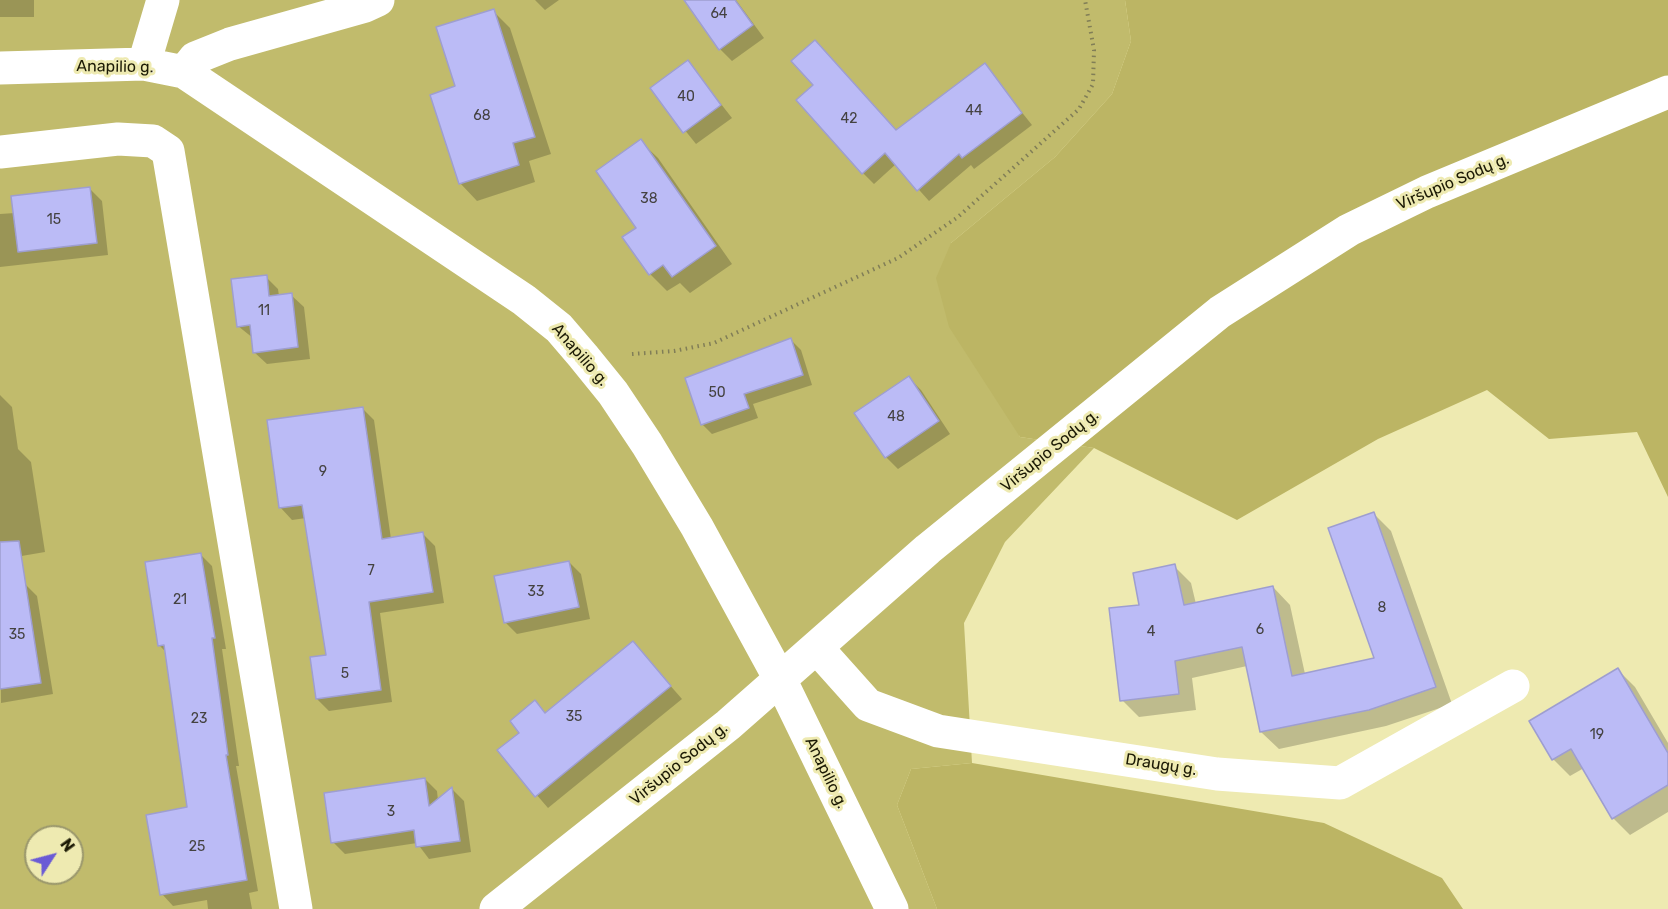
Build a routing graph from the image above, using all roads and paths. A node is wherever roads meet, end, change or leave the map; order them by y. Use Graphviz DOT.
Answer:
graph roads {
  1 [pos="163,0"];
  2 [pos="378,0"];
  3 [pos="1085,0"];
  4 [pos="144,64"];
  5 [pos="0,68"];
  6 [pos="184,72"];
  7 [pos="1668,92"];
  8 [pos="0,152"];
  9 [pos="583,356"];
  10 [pos="817,648"];
  11 [pos="780,680"];
  12 [pos="1513,686"];
  13 [pos="296,909"];
  14 [pos="496,909"];
  15 [pos="892,909"];
  1 -- 4 [label="street"];
  2 -- 6 [label="street"];
  3 -- 9 [label="path"];
  4 -- 5 [label="street, Anapilio g."];
  4 -- 6 [label="street, Anapilio g."];
  6 -- 9 [label="street, Anapilio g."];
  7 -- 10 [label="street, Viršupio Sodų g."];
  8 -- 13 [label="street"];
  9 -- 11 [label="street, Anapilio g."];
  10 -- 11 [label="street, Viršupio Sodų g."];
  10 -- 12 [label="street, Draugų g."];
  11 -- 14 [label="street, Viršupio Sodų g."];
  11 -- 15 [label="street, Anapilio g."];
}
